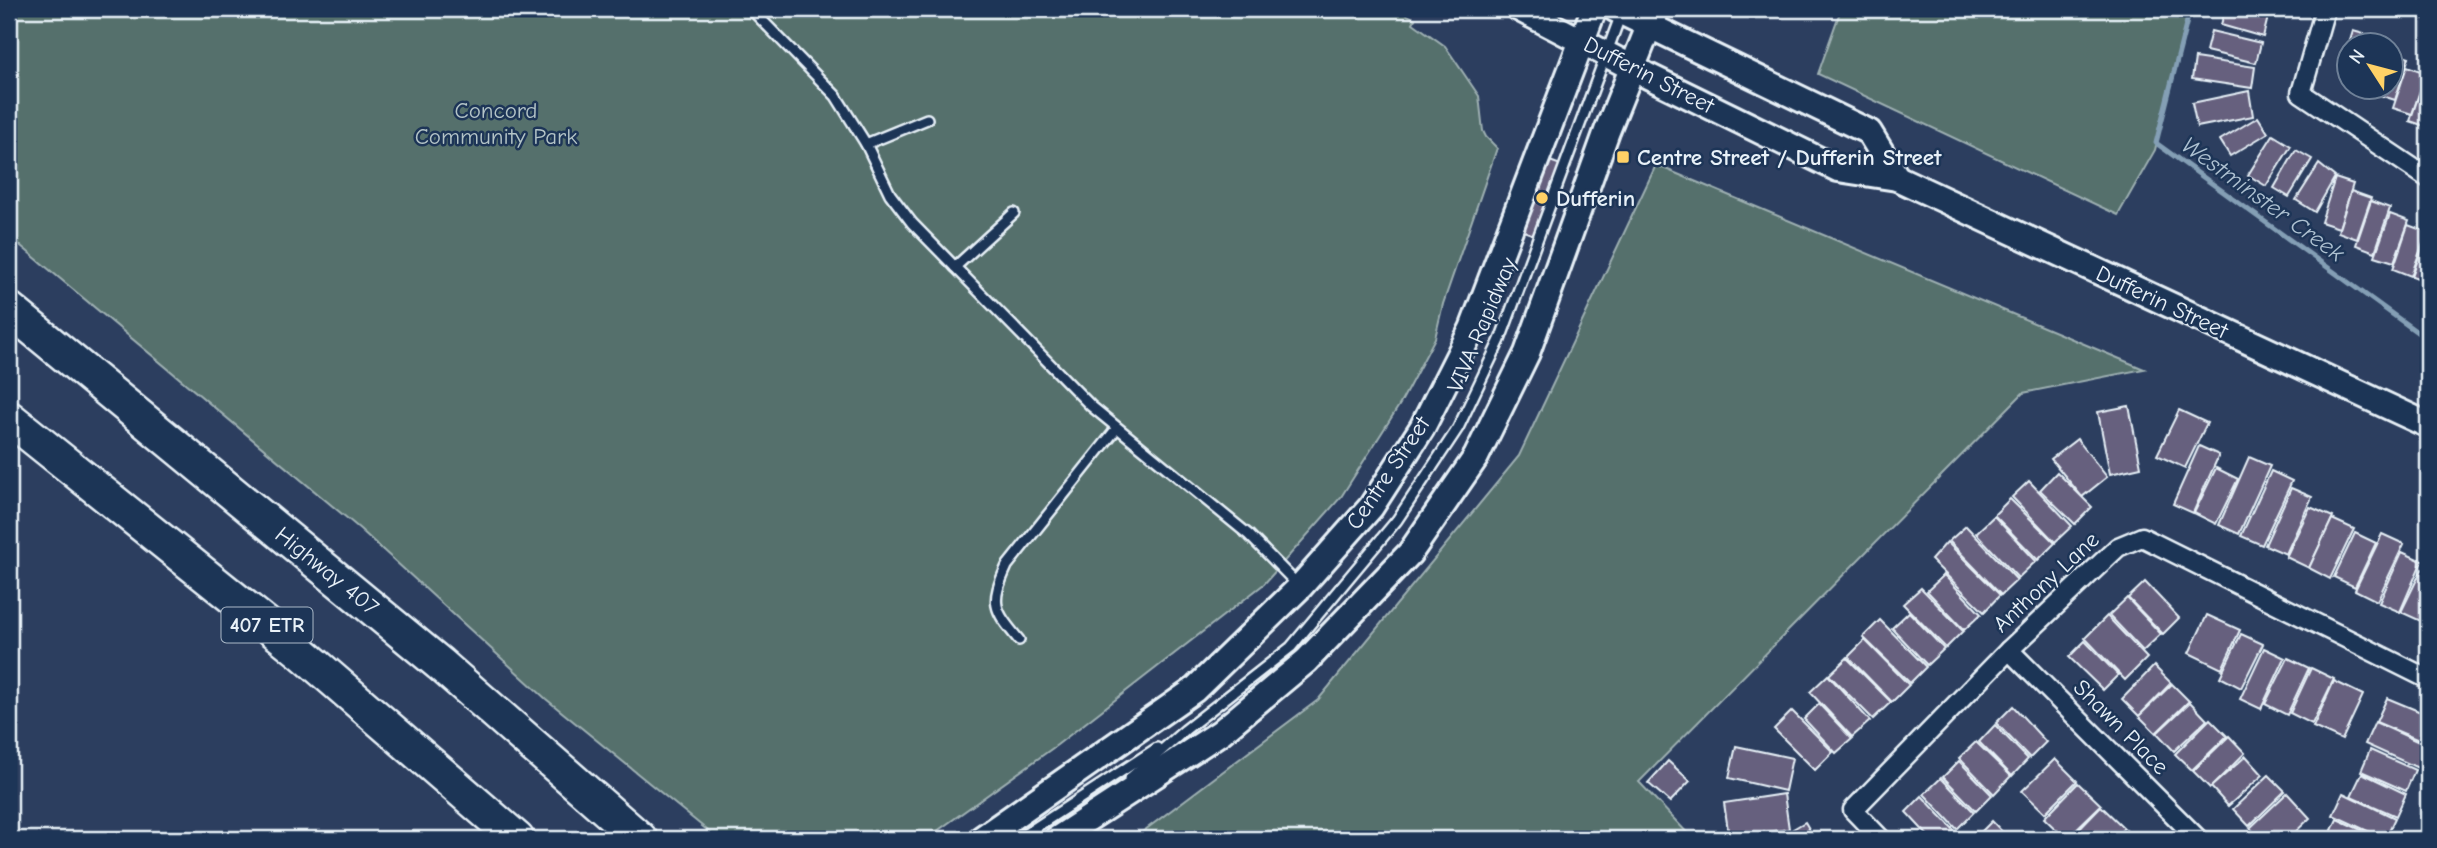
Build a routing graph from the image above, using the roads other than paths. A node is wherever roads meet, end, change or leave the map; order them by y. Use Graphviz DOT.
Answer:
graph roads {
  1 [pos="751,9"];
  2 [pos="1520,9"];
  3 [pos="2325,9"];
  4 [pos="1618,11"];
  5 [pos="1581,41"];
  6 [pos="1606,54"];
  7 [pos="1632,67"];
  8 [pos="928,119"];
  9 [pos="866,144"];
  10 [pos="1897,178"];
  11 [pos="2428,178"];
  12 [pos="1014,213"];
  13 [pos="955,267"];
  14 [pos="9,309"];
  15 [pos="9,418"];
  16 [pos="2428,425"];
  17 [pos="1117,428"];
  18 [pos="1300,587"];
  19 [pos="1019,640"];
  20 [pos="2009,650"];
  21 [pos="2428,679"];
  22 [pos="1185,730"];
  23 [pos="1063,835"];
  24 [pos="517,839"];
  25 [pos="640,839"];
  26 [pos="981,839"];
  27 [pos="1018,839"];
  28 [pos="1881,839"];
  29 [pos="2198,839"];
  1 -- 9 [label="lane"];
  2 -- 5 [label="main road, Dufferin Street"];
  3 -- 11 [label="street"];
  4 -- 5 [label="main road, Centre Street"];
  4 -- 6 [label="lane, VIVA Rapidway"];
  4 -- 7 [label="main road"];
  4 -- 10 [label="main road, Dufferin Street"];
  5 -- 6 [label="main road, Dufferin Street"];
  5 -- 18 [label="main road, Centre Street"];
  6 -- 7 [label="main road, Dufferin Street"];
  6 -- 22 [label="lane, VIVA Rapidway"];
  7 -- 10 [label="main road, Dufferin Street"];
  7 -- 23 [label="main road"];
  8 -- 9 [label="lane"];
  9 -- 13 [label="lane"];
  10 -- 16 [label="main road, Dufferin Street"];
  12 -- 13 [label="lane"];
  13 -- 17 [label="lane"];
  14 -- 25 [label="highway, Highway 407"];
  15 -- 24 [label="highway, 407 ETR"];
  17 -- 18 [label="lane"];
  17 -- 19 [label="lane"];
  18 -- 26 [label="main road, Centre Street"];
  20 -- 21 [label="street, Anthony Lane"];
  20 -- 28 [label="street, Anthony Lane"];
  20 -- 29 [label="street, Shawn Place"];
  22 -- 23 [label="lane, VIVA Rapidway"];
  22 -- 27 [label="lane, VIVA Rapidway"];
}
